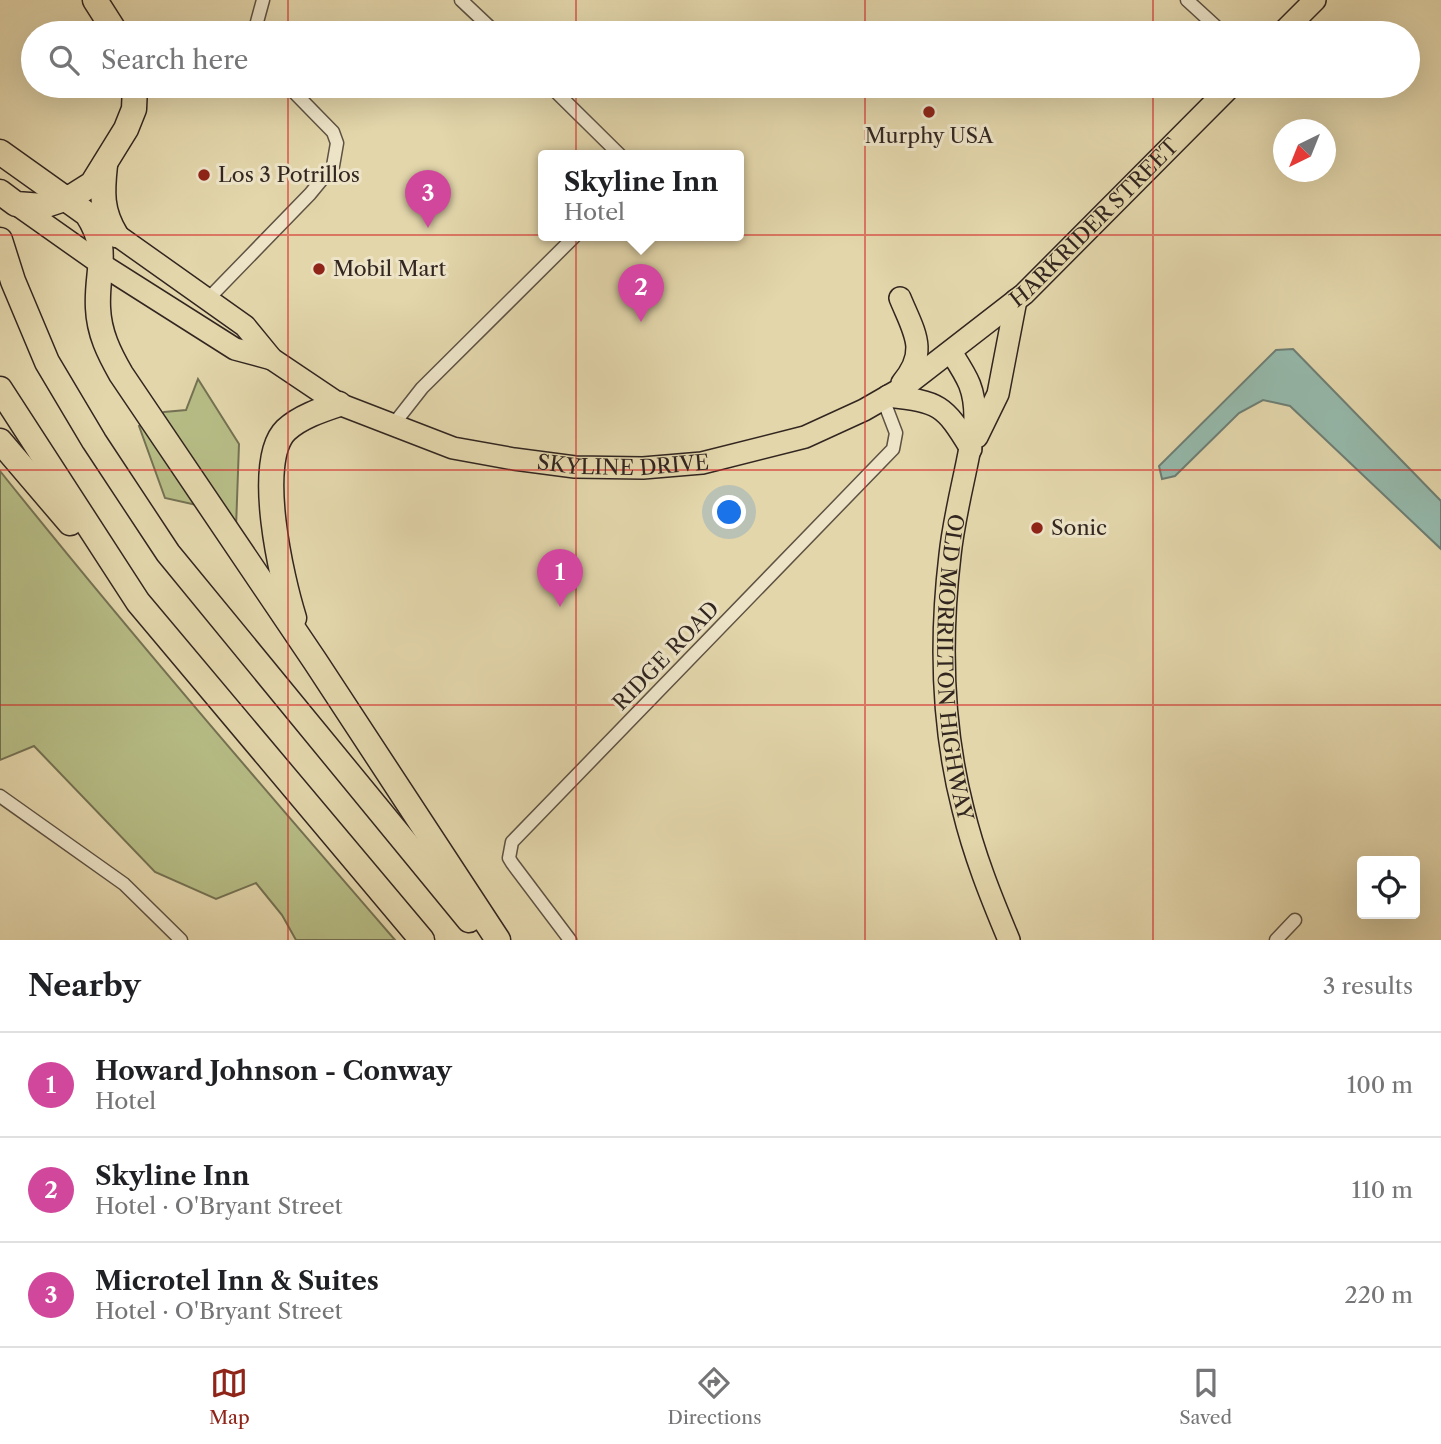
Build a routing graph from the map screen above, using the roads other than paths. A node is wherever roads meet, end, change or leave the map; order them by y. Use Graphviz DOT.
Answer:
graph roads {
  1 [pos="95,0"];
  2 [pos="262,0"];
  3 [pos="461,0"];
  4 [pos="1187,0"];
  5 [pos="1315,0"];
  6 [pos="108,21"];
  7 [pos="257,21"];
  8 [pos="483,21"];
  9 [pos="1210,21"];
  10 [pos="1294,21"];
  11 [pos="134,98"];
  12 [pos="300,98"];
  13 [pos="562,98"];
  14 [pos="1219,98"];
  15 [pos="615,150"];
  16 [pos="0,152"];
  17 [pos="106,162"];
  18 [pos="8,198"];
  19 [pos="66,199"];
  20 [pos="87,214"];
  21 [pos="116,235"];
  22 [pos="0,240"];
  23 [pos="570,241"];
  24 [pos="101,264"];
  25 [pos="900,298"];
  26 [pos="207,300"];
  27 [pos="1016,300"];
  28 [pos="951,352"];
  29 [pos="279,364"];
  30 [pos="0,389"];
  31 [pos="885,398"];
  32 [pos="339,404"];
  33 [pos="393,425"];
  34 [pos="0,441"];
  35 [pos="971,449"];
  36 [pos="138,602"];
  37 [pos="303,645"];
  38 [pos="0,796"];
  39 [pos="1295,920"];
  40 [pos="181,940"];
  41 [pos="422,940"];
  42 [pos="485,940"];
  43 [pos="498,940"];
  44 [pos="570,940"];
  45 [pos="1009,940"];
  46 [pos="1276,940"];
  1 -- 6 [label="highway"];
  2 -- 7 [label="street"];
  3 -- 8 [label="street"];
  4 -- 9 [label="street"];
  5 -- 10 [label="main road"];
  11 -- 17 [label="highway"];
  12 -- 26 [label="street"];
  13 -- 15 [label="street"];
  14 -- 27 [label="main road, HARKRIDER STREET"];
  16 -- 19 [label="highway, SKYLINE DRIVE"];
  17 -- 19 [label="highway"];
  17 -- 21 [label="highway"];
  18 -- 19 [label="highway"];
  18 -- 24 [label="main road, SKYLINE DRIVE"];
  19 -- 20 [label="highway, SKYLINE DRIVE"];
  20 -- 21 [label="main road, SKYLINE DRIVE"];
  20 -- 24 [label="highway"];
  21 -- 26 [label="main road, SKYLINE DRIVE"];
  22 -- 42 [label="highway"];
  23 -- 33 [label="street"];
  24 -- 29 [label="main road, SKYLINE DRIVE"];
  24 -- 37 [label="highway"];
  25 -- 31 [label="main road"];
  26 -- 29 [label="main road, SKYLINE DRIVE"];
  27 -- 28 [label="main road, HARKRIDER STREET"];
  27 -- 35 [label="main road"];
  28 -- 31 [label="main road, SKYLINE DRIVE"];
  28 -- 35 [label="main road, OLD MORRILTON HIGHWAY"];
  29 -- 32 [label="main road, SKYLINE DRIVE"];
  30 -- 36 [label="highway"];
  31 -- 33 [label="main road, SKYLINE DRIVE"];
  31 -- 35 [label="main road"];
  31 -- 44 [label="street, RIDGE ROAD"];
  32 -- 33 [label="main road, SKYLINE DRIVE"];
  32 -- 37 [label="highway"];
  34 -- 36 [label="highway"];
  35 -- 45 [label="main road, OLD MORRILTON HIGHWAY"];
  36 -- 41 [label="highway"];
  37 -- 43 [label="highway"];
  38 -- 40 [label="street"];
  39 -- 46 [label="street"];
}
